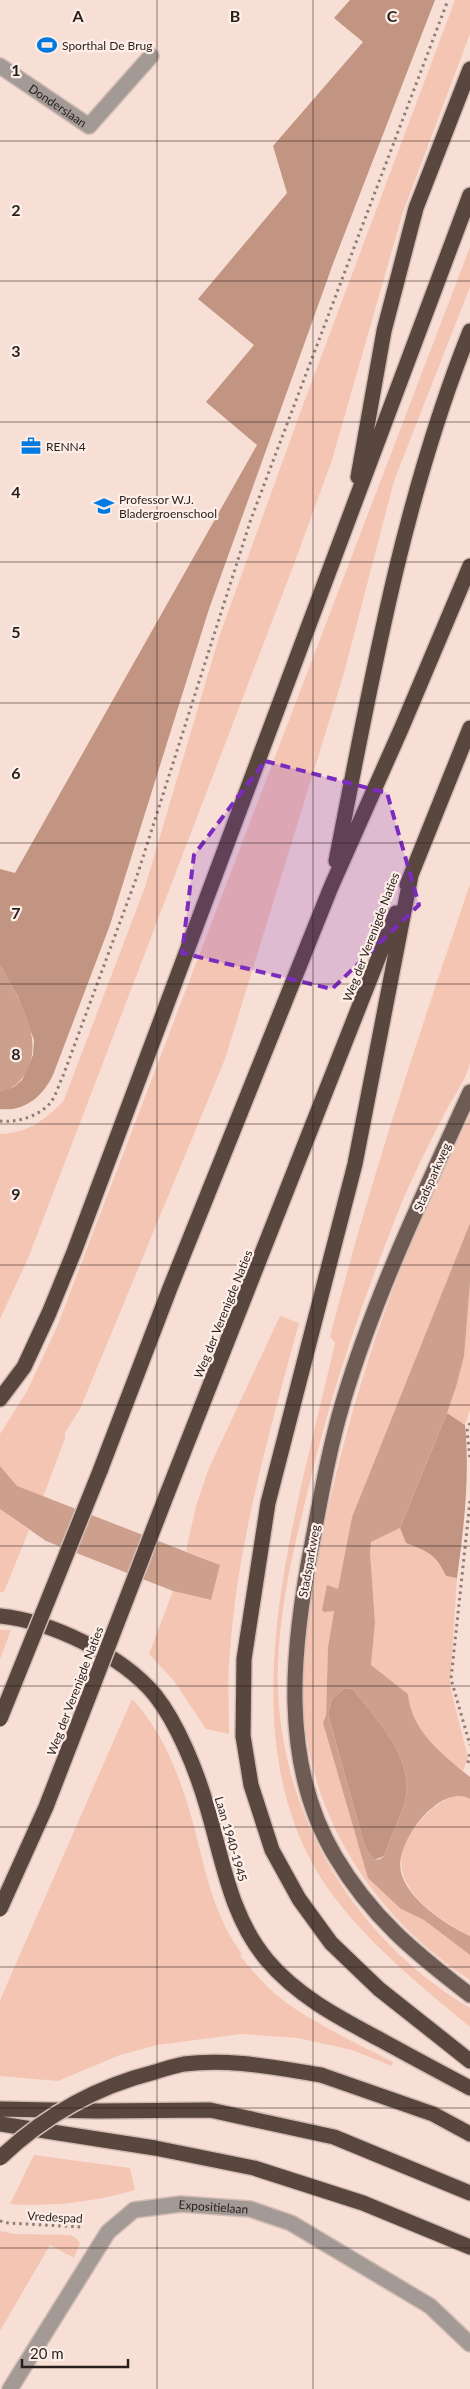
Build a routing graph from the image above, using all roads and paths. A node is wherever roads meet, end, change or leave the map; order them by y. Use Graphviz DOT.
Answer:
graph roads {
  1 [pos="448,0"];
  2 [pos="151,56"];
  3 [pos="0,66"];
  4 [pos="470,70"];
  5 [pos="470,195"];
  6 [pos="470,331"];
  7 [pos="352,512"];
  8 [pos="470,566"];
  9 [pos="470,728"];
  10 [pos="411,875"];
  11 [pos="331,887"];
  12 [pos="470,1092"];
  13 [pos="0,1121"];
  14 [pos="0,1399"];
  15 [pos="470,1423"];
  16 [pos="470,1458"];
  17 [pos="470,1501"];
  18 [pos="0,1616"];
  19 [pos="0,1719"];
  20 [pos="470,1745"];
  21 [pos="470,1752"];
  22 [pos="468,1764"];
  23 [pos="0,1909"];
  24 [pos="470,1995"];
  25 [pos="470,2061"];
  26 [pos="470,2088"];
  27 [pos="0,2109"];
  28 [pos="0,2124"];
  29 [pos="470,2134"];
  30 [pos="0,2158"];
  31 [pos="470,2193"];
  32 [pos="0,2220"];
  33 [pos="108,2232"];
  34 [pos="470,2247"];
  35 [pos="470,2344"];
  36 [pos="10,2389"];
  1 -- 13 [label="path"];
  2 -- 3 [label="street, Donderslaan"];
  4 -- 7 [label="highway"];
  5 -- 7 [label="highway"];
  6 -- 11 [label="highway"];
  7 -- 14 [label="highway"];
  8 -- 11 [label="highway"];
  9 -- 10 [label="highway, Weg der Verenigde Naties"];
  10 -- 23 [label="highway, Weg der Verenigde Naties, bridge"];
  10 -- 25 [label="highway"];
  11 -- 19 [label="highway, bridge"];
  12 -- 24 [label="main road, Stadsparkweg"];
  15 -- 16 [label="path"];
  17 -- 20 [label="path"];
  18 -- 26 [label="highway, Laan 1940-1945"];
  21 -- 22 [label="path"];
  27 -- 31 [label="highway"];
  28 -- 34 [label="highway"];
  29 -- 30 [label="highway, bridge"];
  32 -- 33 [label="path, Vredespad"];
  33 -- 35 [label="street, Expositielaan"];
  33 -- 36 [label="street, Expositielaan"];
}
